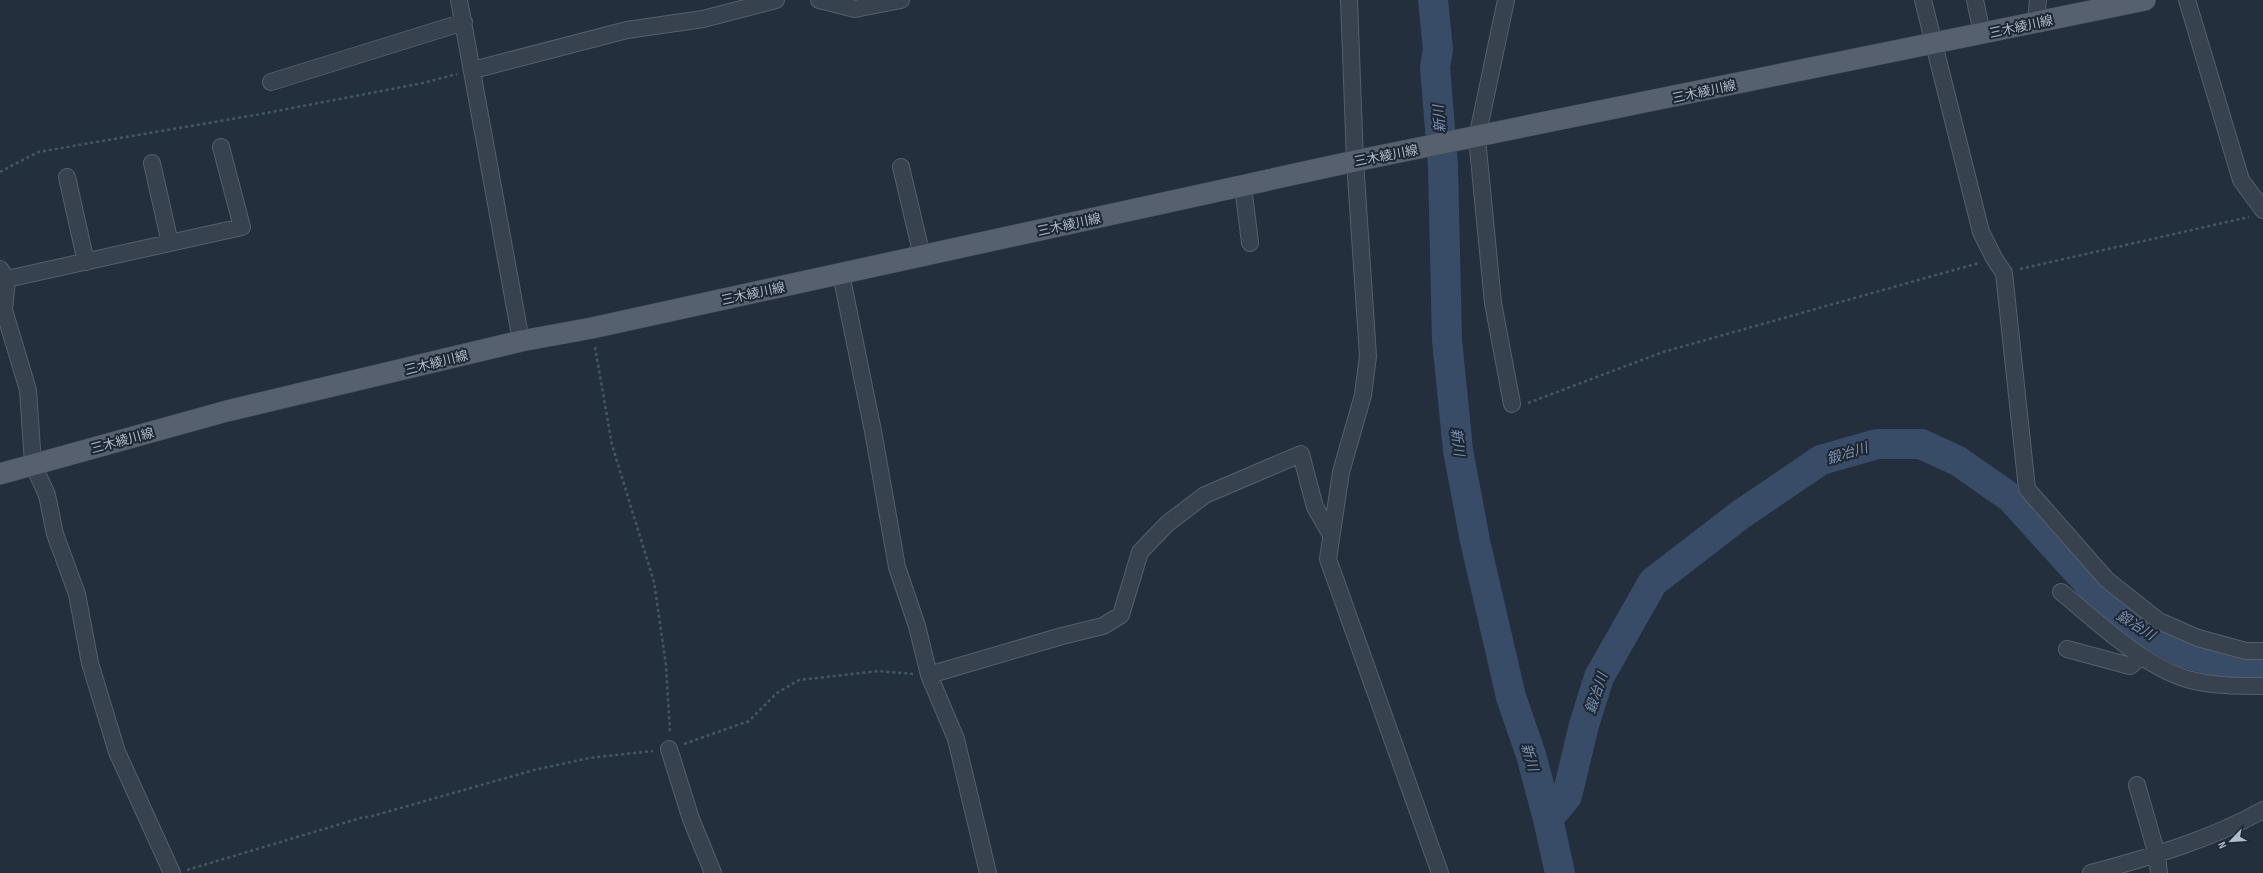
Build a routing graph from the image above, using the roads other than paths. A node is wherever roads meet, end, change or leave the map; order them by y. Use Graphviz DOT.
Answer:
graph roads {
  1 [pos="459,0"];
  2 [pos="776,0"];
  3 [pos="819,0"];
  4 [pos="901,0"];
  5 [pos="1349,0"];
  6 [pos="1506,0"];
  7 [pos="1923,0"];
  8 [pos="1975,0"];
  9 [pos="2038,0"];
  10 [pos="2145,0"];
  11 [pos="2186,0"];
  12 [pos="464,22"];
  13 [pos="2036,22"];
  14 [pos="1982,33"];
  15 [pos="1932,44"];
  16 [pos="473,70"];
  17 [pos="270,82"];
  18 [pos="1469,139"];
  19 [pos="220,147"];
  20 [pos="1355,161"];
  21 [pos="152,163"];
  22 [pos="901,167"];
  23 [pos="67,177"];
  24 [pos="1243,186"];
  25 [pos="2259,213"];
  26 [pos="170,243"];
  27 [pos="1250,243"];
  28 [pos="922,256"];
  29 [pos="86,262"];
  30 [pos="4,274"];
  31 [pos="841,274"];
  32 [pos="521,341"];
  33 [pos="1512,404"];
  34 [pos="33,464"];
  35 [pos="0,474"];
  36 [pos="1330,533"];
  37 [pos="2061,592"];
  38 [pos="2066,649"];
  39 [pos="2263,651"];
  40 [pos="2141,657"];
  41 [pos="929,676"];
  42 [pos="2263,686"];
  43 [pos="669,749"];
  44 [pos="2137,785"];
  45 [pos="2263,810"];
  46 [pos="2157,855"];
  47 [pos="178,872"];
  48 [pos="713,873"];
  49 [pos="988,873"];
  50 [pos="1440,873"];
  51 [pos="2092,873"];
  52 [pos="2159,873"];
  1 -- 12 [label="street"];
  2 -- 16 [label="street"];
  3 -- 4 [label="street"];
  5 -- 20 [label="street"];
  6 -- 18 [label="street"];
  7 -- 15 [label="street"];
  8 -- 14 [label="street"];
  9 -- 13 [label="street"];
  10 -- 13 [label="main road, 三木綾川線"];
  11 -- 25 [label="street"];
  12 -- 16 [label="street"];
  12 -- 17 [label="street"];
  13 -- 14 [label="main road, 三木綾川線"];
  14 -- 15 [label="main road, 三木綾川線"];
  15 -- 18 [label="main road, 三木綾川線"];
  15 -- 39 [label="street"];
  16 -- 32 [label="street"];
  18 -- 20 [label="main road, 三木綾川線"];
  18 -- 33 [label="street"];
  19 -- 26 [label="street"];
  20 -- 24 [label="main road, 三木綾川線"];
  20 -- 36 [label="street"];
  21 -- 26 [label="street"];
  22 -- 28 [label="street"];
  23 -- 29 [label="street"];
  24 -- 27 [label="street"];
  24 -- 28 [label="main road, 三木綾川線"];
  26 -- 29 [label="street"];
  28 -- 31 [label="main road, 三木綾川線"];
  29 -- 30 [label="street"];
  30 -- 34 [label="street"];
  31 -- 32 [label="main road, 三木綾川線"];
  31 -- 41 [label="street"];
  32 -- 34 [label="main road, 三木綾川線"];
  34 -- 35 [label="main road, 三木綾川線"];
  34 -- 47 [label="street"];
  36 -- 41 [label="street"];
  36 -- 50 [label="street"];
  37 -- 40 [label="street"];
  38 -- 40 [label="street"];
  40 -- 42 [label="street"];
  41 -- 49 [label="street"];
  43 -- 48 [label="street"];
  44 -- 46 [label="street"];
  45 -- 46 [label="street"];
  46 -- 51 [label="street"];
  46 -- 52 [label="street"];
}
